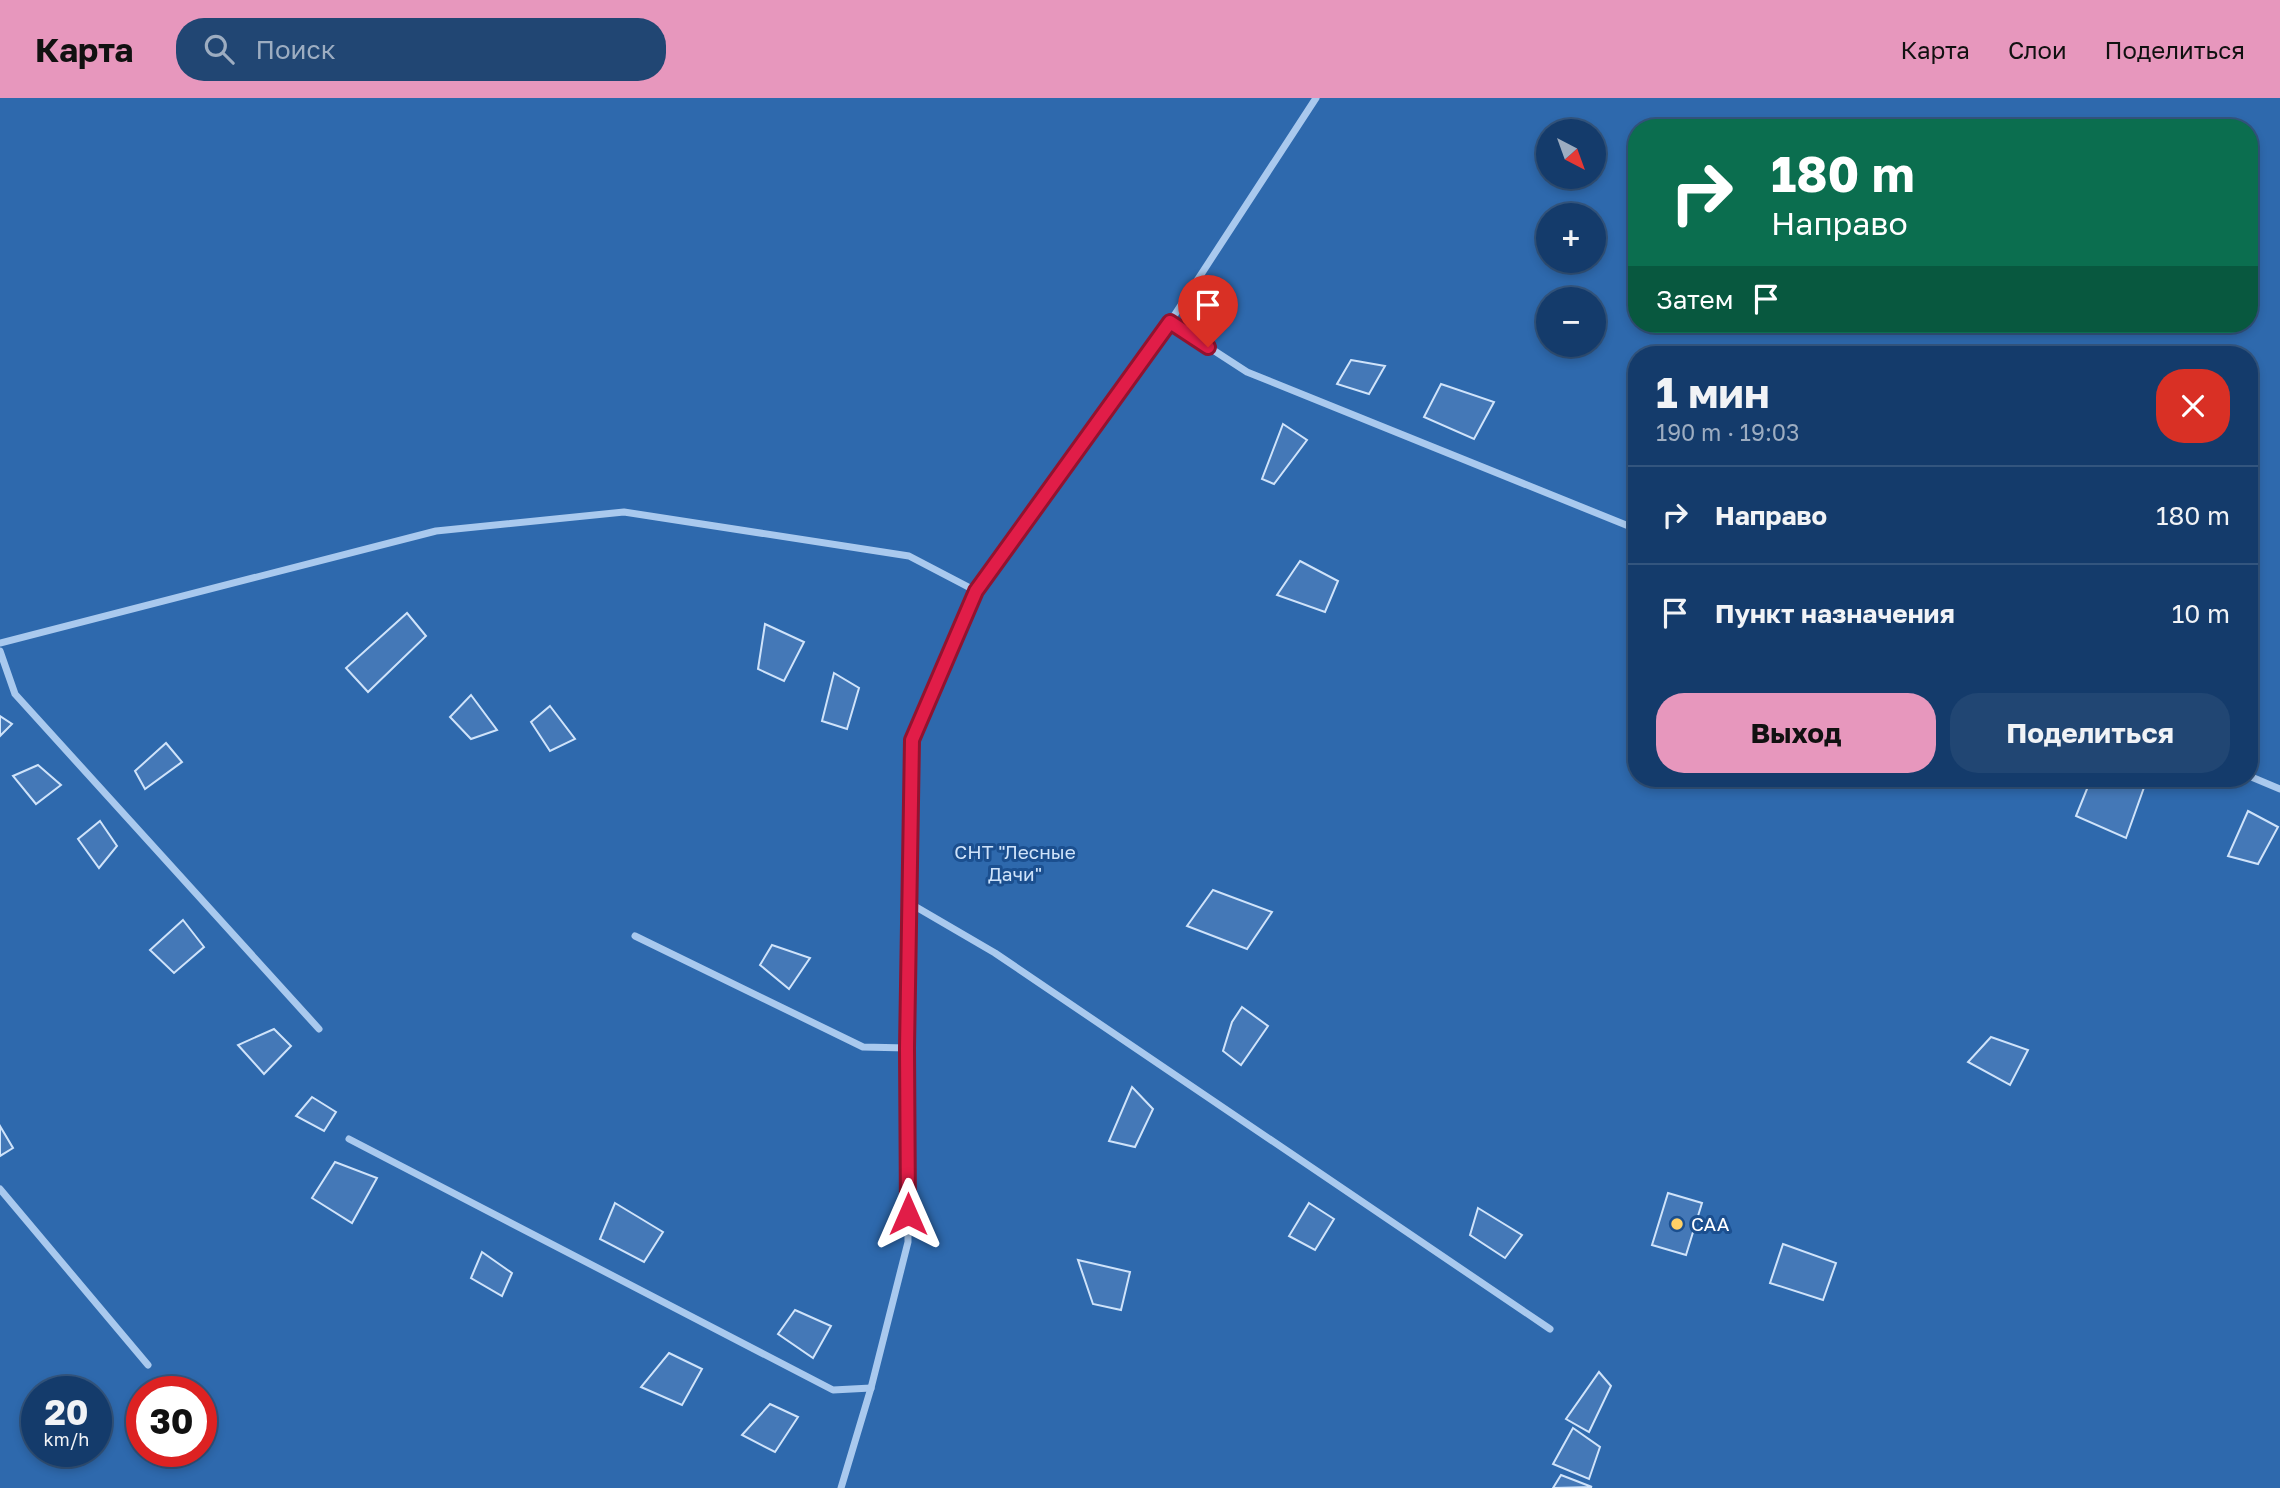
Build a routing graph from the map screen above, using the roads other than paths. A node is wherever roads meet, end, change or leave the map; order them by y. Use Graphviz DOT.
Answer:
graph roads {
  1 [pos="1316,98"];
  2 [pos="1170,322"];
  3 [pos="1628,526"];
  4 [pos="976,591"];
  5 [pos="0,643"];
  6 [pos="0,651"];
  7 [pos="2258,780"];
  8 [pos="2280,789"];
  9 [pos="911,905"];
  10 [pos="635,936"];
  11 [pos="319,1029"];
  12 [pos="907,1048"];
  13 [pos="349,1139"];
  14 [pos="0,1189"];
  15 [pos="1550,1329"];
  16 [pos="148,1365"];
  17 [pos="871,1388"];
  18 [pos="841,1488"];
  1 -- 2 [label="street"];
  2 -- 3 [label="street"];
  2 -- 4 [label="street"];
  4 -- 5 [label="street"];
  4 -- 9 [label="street"];
  6 -- 11 [label="street"];
  7 -- 8 [label="street"];
  9 -- 12 [label="street"];
  9 -- 15 [label="street"];
  10 -- 12 [label="street"];
  12 -- 17 [label="street"];
  13 -- 17 [label="street"];
  14 -- 16 [label="street"];
  17 -- 18 [label="street"];
}
